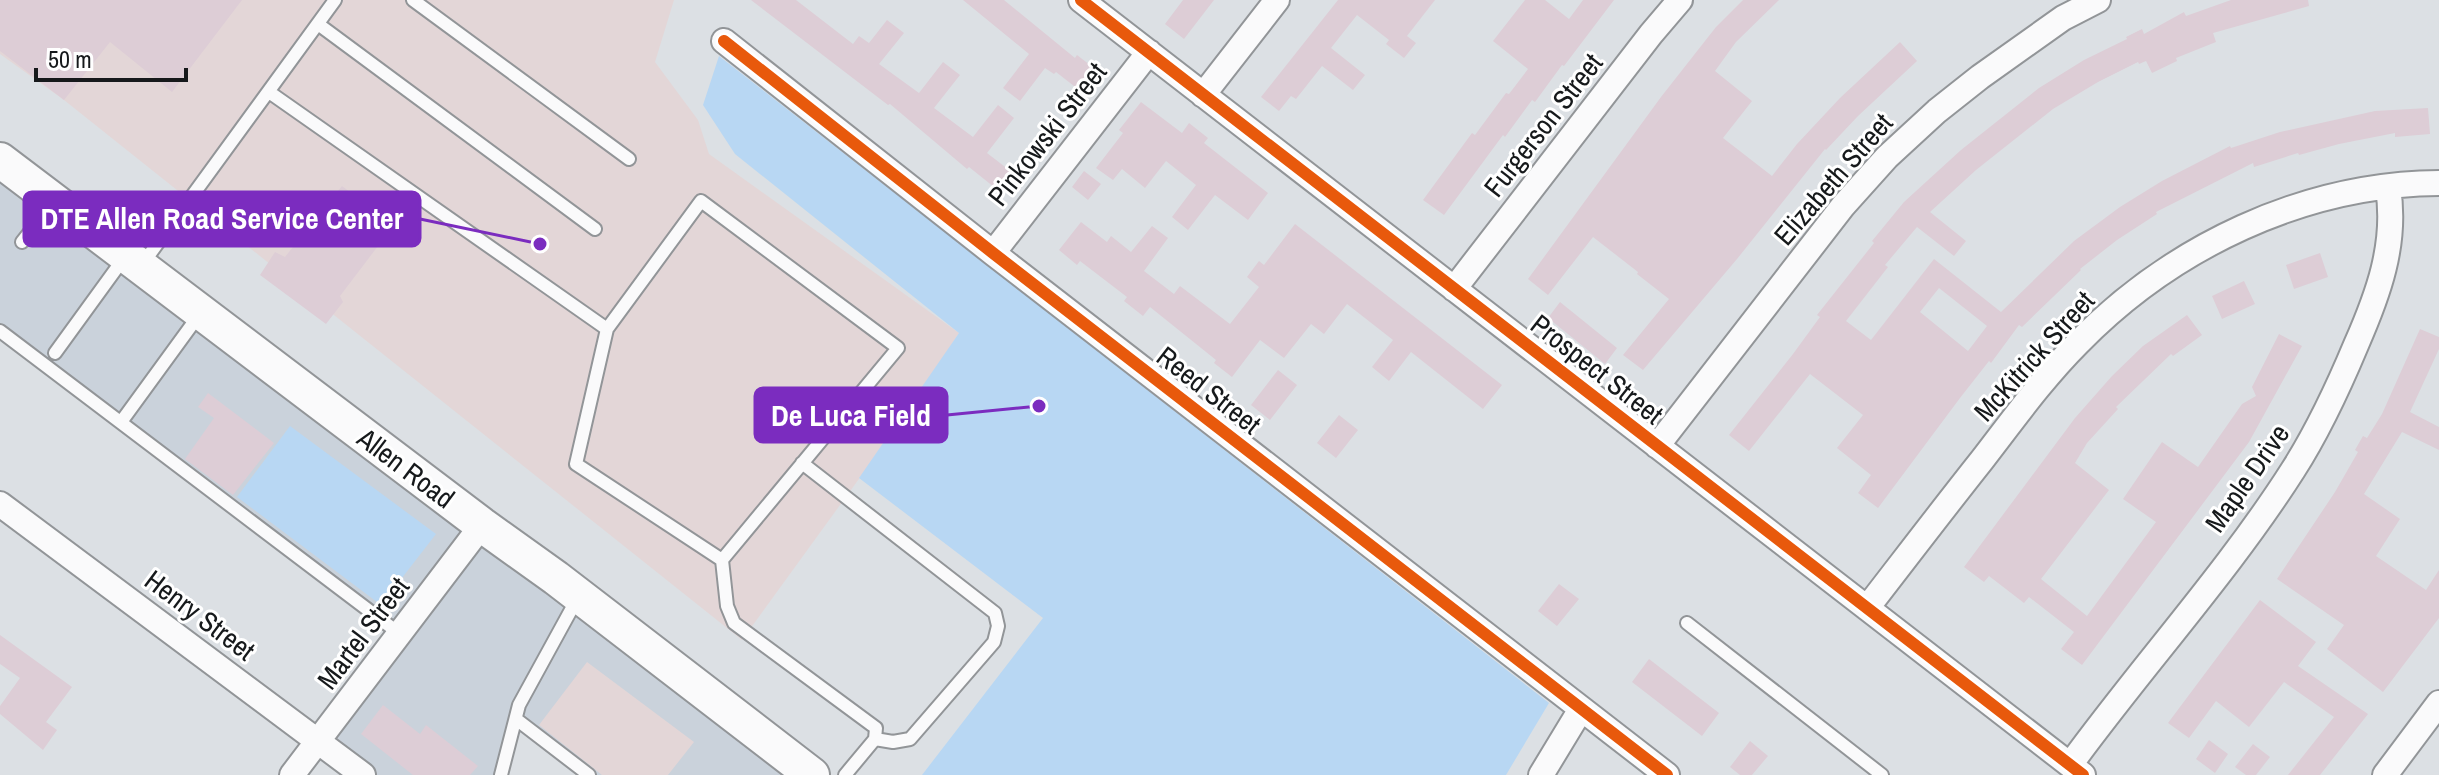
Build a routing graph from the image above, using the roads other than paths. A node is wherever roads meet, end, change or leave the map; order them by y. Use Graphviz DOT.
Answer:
graph roads {
  1 [pos="335,0"];
  2 [pos="413,0"];
  3 [pos="1081,0"];
  4 [pos="1277,0"];
  5 [pos="1680,0"];
  6 [pos="2086,3"];
  7 [pos="318,24"];
  8 [pos="724,41"];
  9 [pos="1149,52"];
  10 [pos="269,92"];
  11 [pos="1203,95"];
  12 [pos="629,159"];
  13 [pos="0,160"];
  14 [pos="2439,183"];
  15 [pos="2388,188"];
  16 [pos="54,201"];
  17 [pos="595,229"];
  18 [pos="22,242"];
  19 [pos="993,253"];
  20 [pos="133,261"];
  21 [pos="1454,289"];
  22 [pos="201,312"];
  23 [pos="607,329"];
  24 [pos="0,331"];
  25 [pos="55,353"];
  26 [pos="121,422"];
  27 [pos="1657,446"];
  28 [pos="802,463"];
  29 [pos="0,504"];
  30 [pos="482,525"];
  31 [pos="722,560"];
  32 [pos="579,596"];
  33 [pos="1867,608"];
  34 [pos="1687,623"];
  35 [pos="400,634"];
  36 [pos="2439,703"];
  37 [pos="1581,709"];
  38 [pos="516,719"];
  39 [pos="875,739"];
  40 [pos="318,740"];
  41 [pos="2077,770"];
  42 [pos="292,775"];
  43 [pos="363,775"];
  44 [pos="501,775"];
  45 [pos="589,775"];
  46 [pos="812,775"];
  47 [pos="845,775"];
  48 [pos="1541,775"];
  49 [pos="1667,775"];
  50 [pos="1882,775"];
  51 [pos="2385,775"];
  1 -- 7 [label="lane"];
  2 -- 12 [label="lane"];
  3 -- 9 [label="street, Prospect Street"];
  4 -- 11 [label="street"];
  5 -- 21 [label="street, Furgerson Street"];
  6 -- 27 [label="street, Elizabeth Street"];
  7 -- 10 [label="lane"];
  7 -- 17 [label="lane"];
  8 -- 19 [label="street, Reed Street"];
  9 -- 11 [label="street, Prospect Street"];
  9 -- 19 [label="street, Pinkowski Street"];
  10 -- 20 [label="lane"];
  10 -- 23 [label="lane"];
  11 -- 21 [label="street, Prospect Street"];
  13 -- 16 [label="main road, Allen Road"];
  14 -- 15 [label="street, McKitrick Street"];
  15 -- 33 [label="street, McKitrick Street"];
  15 -- 41 [label="street, Maple Drive"];
  16 -- 18 [label="lane"];
  16 -- 20 [label="main road, Allen Road"];
  19 -- 37 [label="street, Reed Street"];
  20 -- 22 [label="main road, Allen Road"];
  20 -- 25 [label="lane"];
  21 -- 27 [label="street, Prospect Street"];
  22 -- 26 [label="lane"];
  22 -- 30 [label="main road, Allen Road"];
  23 -- 28 [label="lane"];
  23 -- 31 [label="lane"];
  24 -- 26 [label="lane"];
  26 -- 35 [label="lane"];
  27 -- 33 [label="street, Prospect Street"];
  28 -- 31 [label="lane"];
  28 -- 39 [label="lane"];
  29 -- 40 [label="street, Henry Street"];
  30 -- 32 [label="main road, Allen Road"];
  30 -- 35 [label="street, Martel Street"];
  31 -- 39 [label="lane"];
  32 -- 38 [label="lane"];
  32 -- 46 [label="main road, Allen Road"];
  33 -- 41 [label="street, Prospect Street"];
  34 -- 50 [label="lane"];
  35 -- 40 [label="street, Martel Street"];
  36 -- 51 [label="street"];
  37 -- 48 [label="street"];
  37 -- 49 [label="street, Reed Street"];
  38 -- 44 [label="lane"];
  38 -- 45 [label="lane"];
  39 -- 47 [label="lane"];
  40 -- 42 [label="street, Martel Street"];
  40 -- 43 [label="street, Henry Street"];
}
